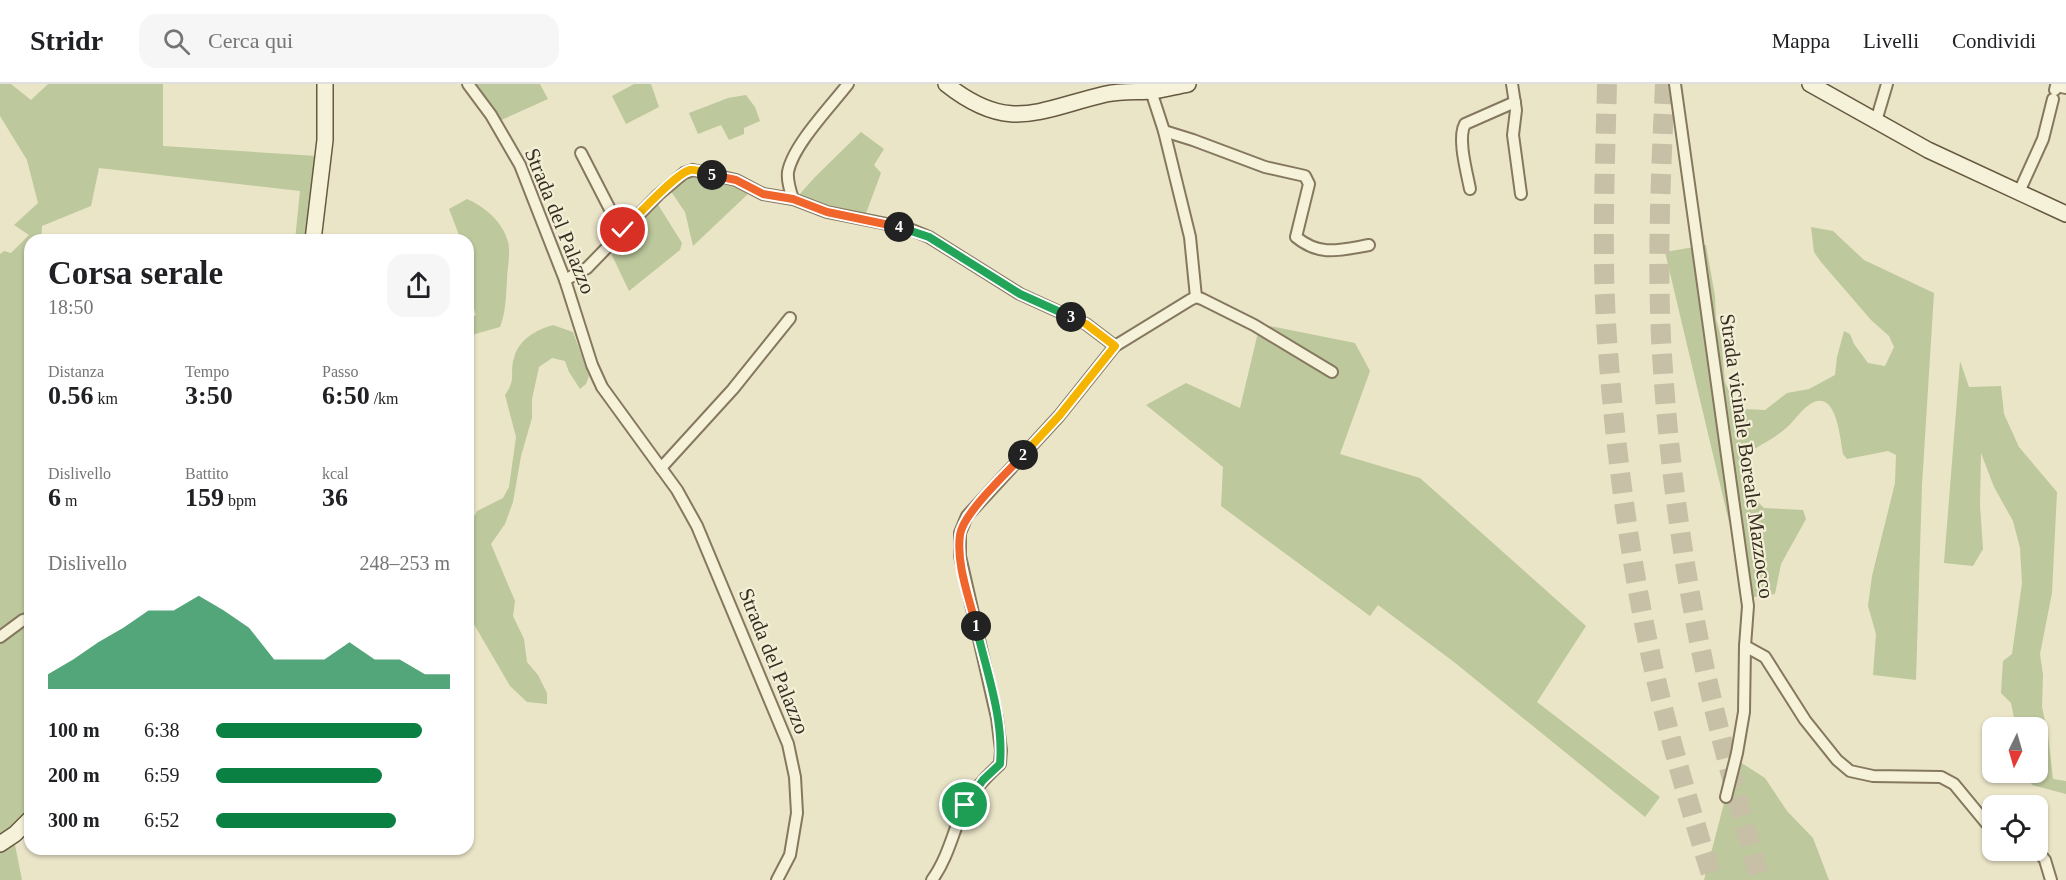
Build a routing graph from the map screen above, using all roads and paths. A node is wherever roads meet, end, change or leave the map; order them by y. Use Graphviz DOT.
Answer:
graph roads {
  1 [pos="325,84"];
  2 [pos="468,84"];
  3 [pos="848,84"];
  4 [pos="946,84"];
  5 [pos="1188,84"];
  6 [pos="1512,84"];
  7 [pos="1675,84"];
  8 [pos="1810,84"];
  9 [pos="1887,84"];
  10 [pos="1151,91"];
  11 [pos="2058,92"];
  12 [pos="1515,102"];
  13 [pos="1876,120"];
  14 [pos="1164,131"];
  15 [pos="582,153"];
  16 [pos="1470,189"];
  17 [pos="2019,192"];
  18 [pos="1521,194"];
  19 [pos="793,199"];
  20 [pos="2066,214"];
  21 [pos="623,230"];
  22 [pos="314,234"];
  23 [pos="1369,245"];
  24 [pos="566,280"];
  25 [pos="1196,297"];
  26 [pos="790,318"];
  27 [pos="1115,346"];
  28 [pos="1332,372"];
  29 [pos="661,468"];
  30 [pos="24,622"];
  31 [pos="0,637"];
  32 [pos="1745,646"];
  33 [pos="1726,797"];
  34 [pos="1982,818"];
  35 [pos="24,825"];
  36 [pos="0,843"];
  37 [pos="2045,861"];
  38 [pos="777,880"];
  39 [pos="932,880"];
  40 [pos="2051,880"];
  1 -- 22 [label="street"];
  2 -- 24 [label="street, Strada del Palazzo"];
  3 -- 19 [label="street"];
  4 -- 10 [label="street"];
  5 -- 10 [label="street"];
  6 -- 12 [label="street"];
  7 -- 32 [label="street, Strada vicinale Boreale Mazzocco"];
  8 -- 13 [label="street"];
  9 -- 13 [label="street"];
  10 -- 14 [label="street"];
  11 -- 17 [label="street"];
  12 -- 16 [label="street"];
  12 -- 18 [label="street"];
  13 -- 17 [label="street"];
  14 -- 23 [label="street"];
  14 -- 25 [label="street"];
  15 -- 21 [label="street"];
  17 -- 20 [label="street"];
  19 -- 21 [label="street"];
  19 -- 27 [label="street"];
  21 -- 24 [label="street"];
  24 -- 29 [label="street, Strada del Palazzo"];
  25 -- 27 [label="street"];
  25 -- 28 [label="street"];
  26 -- 29 [label="street"];
  27 -- 39 [label="street"];
  29 -- 38 [label="street, Strada del Palazzo"];
  30 -- 31 [label="street"];
  32 -- 33 [label="street, Strada vicinale Boreale Mazzocco"];
  32 -- 34 [label="street"];
  35 -- 36 [label="street"];
  37 -- 40 [label="street"];
}
